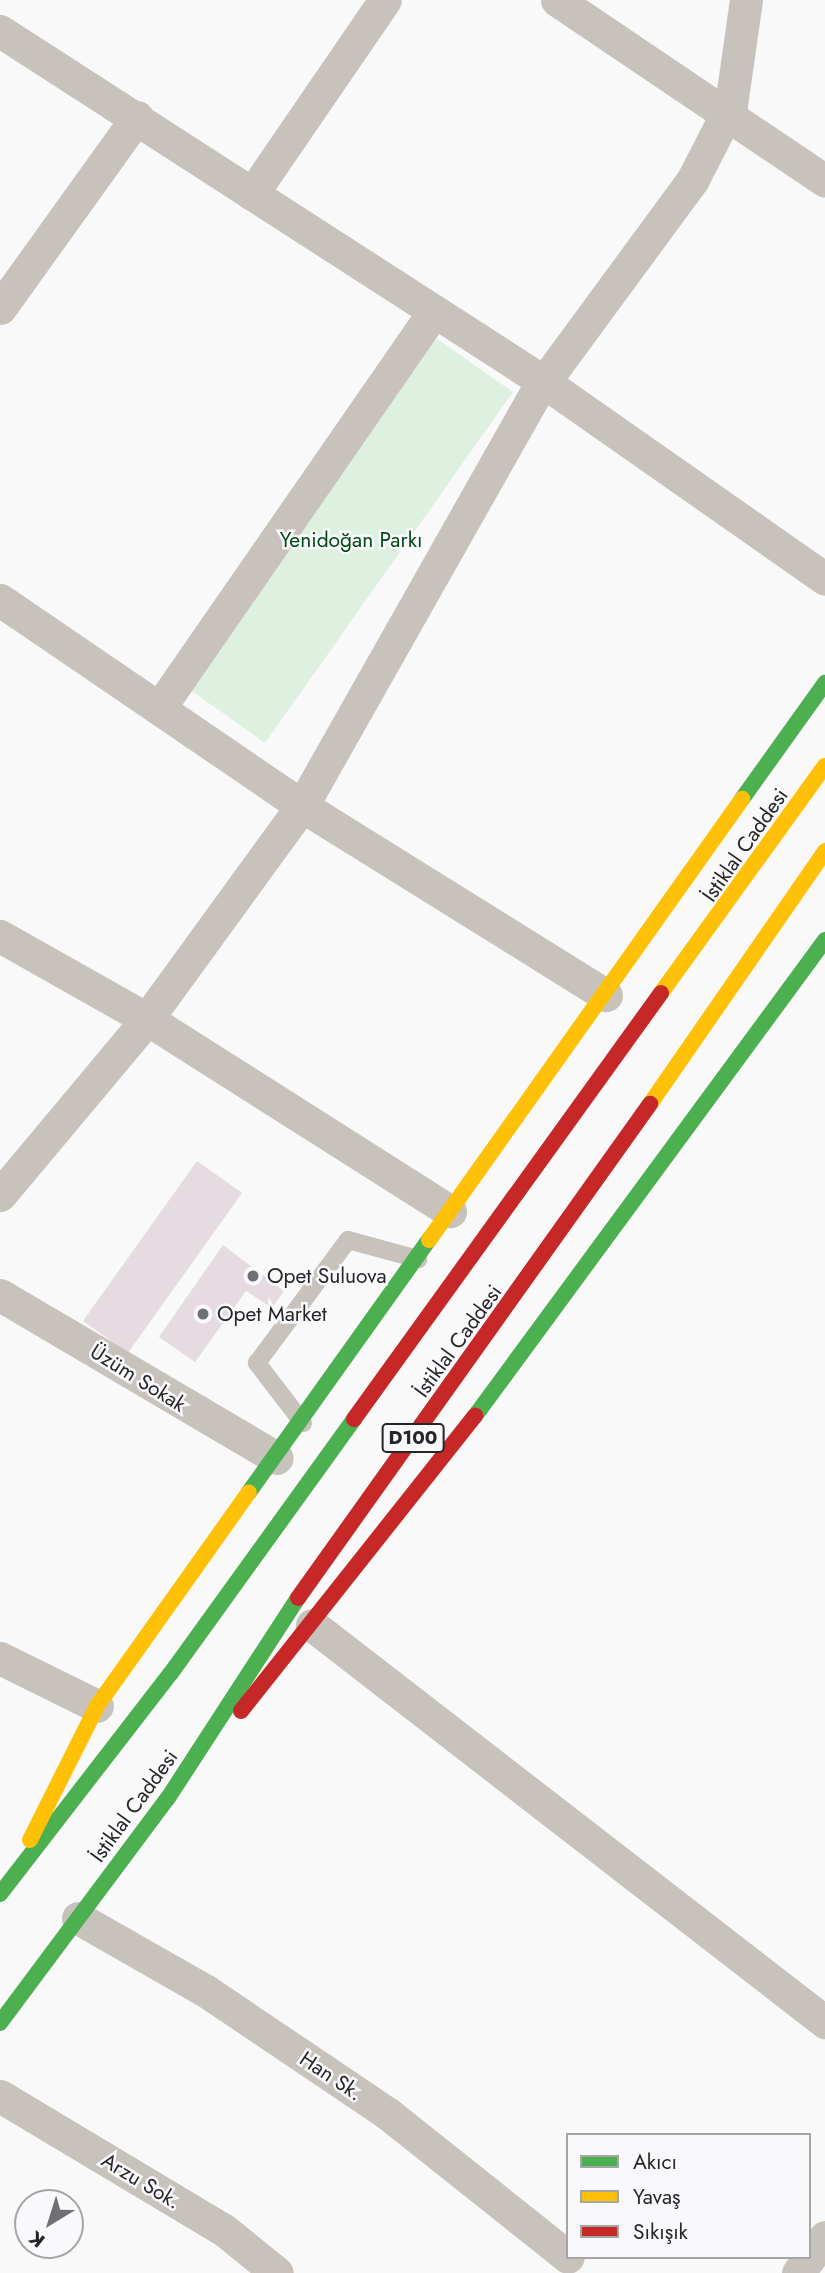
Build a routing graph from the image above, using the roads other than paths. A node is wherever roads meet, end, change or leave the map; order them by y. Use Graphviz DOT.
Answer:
graph roads {
  1 [pos="384,0"];
  2 [pos="557,0"];
  3 [pos="746,0"];
  4 [pos="0,31"];
  5 [pos="727,114"];
  6 [pos="137,117"];
  7 [pos="825,181"];
  8 [pos="252,194"];
  9 [pos="0,308"];
  10 [pos="433,313"];
  11 [pos="544,382"];
  12 [pos="825,579"];
  13 [pos="0,600"];
  14 [pos="825,684"];
  15 [pos="160,706"];
  16 [pos="825,766"];
  17 [pos="302,806"];
  18 [pos="825,851"];
  19 [pos="0,936"];
  20 [pos="825,940"];
  21 [pos="606,995"];
  22 [pos="147,1019"];
  23 [pos="0,1195"];
  24 [pos="450,1211"];
  25 [pos="418,1259"];
  26 [pos="0,1295"];
  27 [pos="303,1423"];
  28 [pos="277,1458"];
  29 [pos="312,1625"];
  30 [pos="0,1658"];
  31 [pos="97,1706"];
  32 [pos="167,1798"];
  33 [pos="5,1888"];
  34 [pos="78,1918"];
  35 [pos="825,2022"];
  36 [pos="0,2023"];
  37 [pos="0,2096"];
  38 [pos="825,2237"];
  39 [pos="566,2255"];
  40 [pos="811,2256"];
  41 [pos="570,2259"];
  42 [pos="277,2273"];
  43 [pos="588,2273"];
  1 -- 8 [label="street"];
  2 -- 5 [label="street"];
  3 -- 5 [label="street"];
  4 -- 6 [label="street"];
  5 -- 7 [label="street"];
  5 -- 11 [label="street"];
  6 -- 8 [label="street"];
  6 -- 9 [label="street"];
  8 -- 10 [label="street"];
  10 -- 11 [label="street"];
  10 -- 15 [label="street"];
  11 -- 12 [label="street"];
  11 -- 17 [label="street"];
  13 -- 15 [label="street"];
  14 -- 21 [label="main road"];
  15 -- 17 [label="street"];
  16 -- 33 [label="main road, İstiklal Caddesi / D100"];
  17 -- 21 [label="street"];
  17 -- 22 [label="street"];
  18 -- 32 [label="main road, İstiklal Caddesi / D100"];
  19 -- 22 [label="street"];
  20 -- 29 [label="main road"];
  21 -- 24 [label="main road"];
  22 -- 23 [label="street"];
  22 -- 24 [label="street"];
  24 -- 25 [label="main road"];
  25 -- 27 [label="main road"];
  25 -- 27 [label="lane"];
  26 -- 28 [label="street, Üzüm Sokak"];
  27 -- 28 [label="main road"];
  28 -- 31 [label="main road"];
  29 -- 32 [label="main road"];
  29 -- 35 [label="street"];
  30 -- 31 [label="street"];
  31 -- 33 [label="main road"];
  32 -- 34 [label="main road, İstiklal Caddesi / D100"];
  34 -- 36 [label="main road, İstiklal Caddesi / D100"];
  34 -- 39 [label="street, Han Sk."];
  37 -- 42 [label="street, Arzu Sok."];
  38 -- 40 [label="street"];
  41 -- 43 [label="street, Han Sk."];
}
